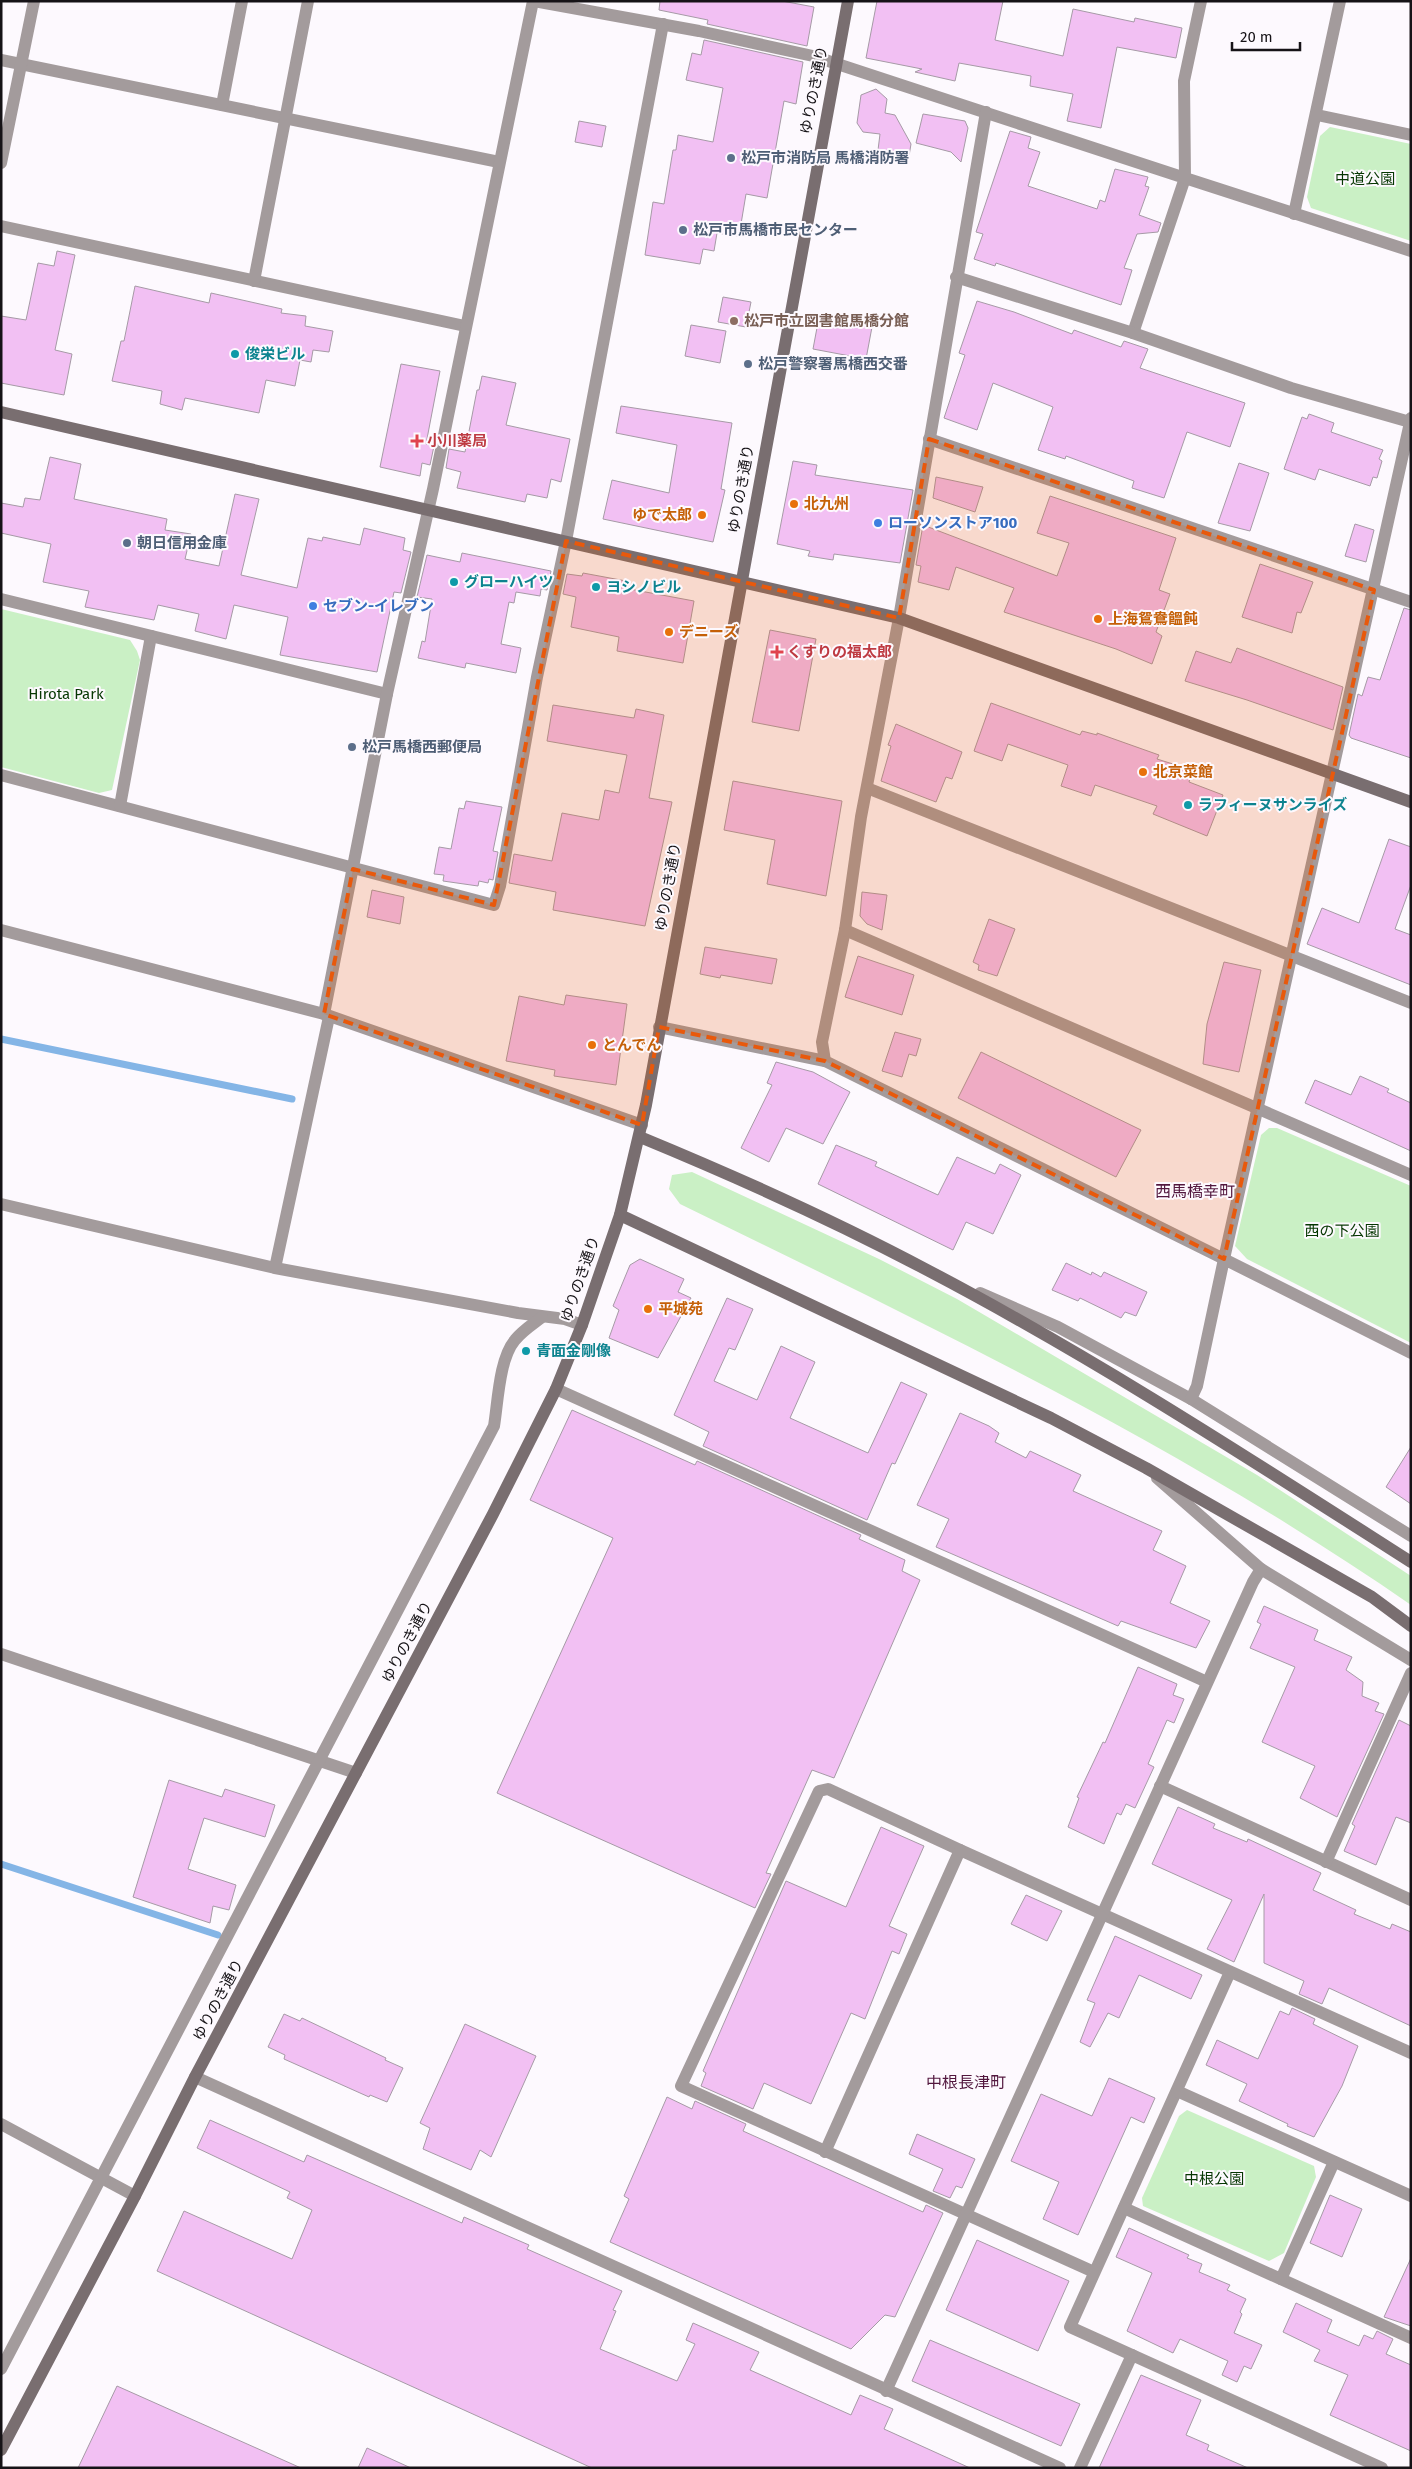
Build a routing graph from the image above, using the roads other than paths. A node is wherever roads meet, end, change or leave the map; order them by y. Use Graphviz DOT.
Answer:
graph roads {
  1 [pos="34,1"];
  2 [pos="242,1"];
  3 [pos="308,1"];
  4 [pos="534,1"];
  5 [pos="848,1"];
  6 [pos="1201,1"];
  7 [pos="1340,1"];
  8 [pos="662,24"];
  9 [pos="1,60"];
  10 [pos="836,62"];
  11 [pos="21,64"];
  12 [pos="222,105"];
  13 [pos="986,112"];
  14 [pos="1316,115"];
  15 [pos="285,118"];
  16 [pos="1411,135"];
  17 [pos="499,162"];
  18 [pos="1,163"];
  19 [pos="1185,178"];
  20 [pos="1294,214"];
  21 [pos="1,226"];
  22 [pos="1411,251"];
  23 [pos="956,277"];
  24 [pos="254,281"];
  25 [pos="465,326"];
  26 [pos="1133,332"];
  27 [pos="1,412"];
  28 [pos="1410,425"];
  29 [pos="929,439"];
  30 [pos="428,509"];
  31 [pos="566,542"];
  32 [pos="740,582"];
  33 [pos="1374,590"];
  34 [pos="1,599"];
  35 [pos="1411,602"];
  36 [pos="899,618"];
  37 [pos="151,636"];
  38 [pos="387,694"];
  39 [pos="1,774"];
  40 [pos="1333,774"];
  41 [pos="867,788"];
  42 [pos="1411,802"];
  43 [pos="120,806"];
  44 [pos="353,869"];
  45 [pos="1,930"];
  46 [pos="845,930"];
  47 [pos="1292,956"];
  48 [pos="1411,1003"];
  49 [pos="326,1016"];
  50 [pos="659,1027"];
  51 [pos="825,1061"];
  52 [pos="1258,1109"];
  53 [pos="641,1131"];
  54 [pos="1411,1174"];
  55 [pos="1,1204"];
  56 [pos="620,1215"];
  57 [pos="1224,1259"];
  58 [pos="275,1268"];
  59 [pos="930,1271"];
  60 [pos="542,1317"];
  61 [pos="582,1325"];
  62 [pos="1411,1353"];
  63 [pos="556,1389"];
  64 [pos="1191,1399"];
  65 [pos="1146,1468"];
  66 [pos="1411,1536"];
  67 [pos="1411,1562"];
  68 [pos="1261,1568"];
  69 [pos="1411,1626"];
  70 [pos="1,1654"];
  71 [pos="1411,1660"];
  72 [pos="1411,1673"];
  73 [pos="1207,1682"];
  74 [pos="320,1761"];
  75 [pos="356,1773"];
  76 [pos="1160,1786"];
  77 [pos="960,1850"];
  78 [pos="1326,1862"];
  79 [pos="1411,1900"];
  80 [pos="1102,1914"];
  81 [pos="1230,1972"];
  82 [pos="1411,2053"];
  83 [pos="195,2076"];
  84 [pos="1177,2091"];
  85 [pos="1,2124"];
  86 [pos="824,2152"];
  87 [pos="1334,2162"];
  88 [pos="102,2177"];
  89 [pos="135,2196"];
  90 [pos="1411,2196"];
  91 [pos="1124,2208"];
  92 [pos="966,2216"];
  93 [pos="1094,2272"];
  94 [pos="1281,2279"];
  95 [pos="1411,2338"];
  96 [pos="1132,2355"];
  97 [pos="1,2369"];
  98 [pos="886,2391"];
  99 [pos="1,2450"];
  100 [pos="1060,2468"];
  101 [pos="1080,2468"];
  102 [pos="1382,2468"];
  1 -- 11 [label="street"];
  2 -- 12 [label="street"];
  3 -- 15 [label="street"];
  4 -- 8 [label="street"];
  4 -- 17 [label="street"];
  5 -- 10 [label="street, ゆりのき通り"];
  6 -- 19 [label="street"];
  7 -- 14 [label="street"];
  8 -- 10 [label="street"];
  8 -- 31 [label="street"];
  9 -- 11 [label="street"];
  10 -- 13 [label="street"];
  10 -- 32 [label="street, ゆりのき通り"];
  11 -- 12 [label="street"];
  11 -- 18 [label="street"];
  12 -- 15 [label="street"];
  13 -- 19 [label="street"];
  13 -- 23 [label="street"];
  14 -- 16 [label="street"];
  14 -- 20 [label="street"];
  15 -- 17 [label="street"];
  15 -- 24 [label="street"];
  17 -- 25 [label="street"];
  19 -- 20 [label="street"];
  19 -- 26 [label="street"];
  20 -- 22 [label="street"];
  21 -- 24 [label="street"];
  23 -- 26 [label="street"];
  23 -- 29 [label="street"];
  24 -- 25 [label="street"];
  25 -- 30 [label="street"];
  26 -- 28 [label="street"];
  27 -- 30 [label="street"];
  28 -- 33 [label="street"];
  29 -- 33 [label="street"];
  29 -- 36 [label="street"];
  30 -- 31 [label="street"];
  30 -- 38 [label="street"];
  31 -- 32 [label="street"];
  31 -- 44 [label="street"];
  32 -- 36 [label="street"];
  32 -- 50 [label="street, ゆりのき通り"];
  33 -- 35 [label="street"];
  33 -- 40 [label="street"];
  34 -- 37 [label="street"];
  36 -- 40 [label="street"];
  36 -- 41 [label="street"];
  37 -- 38 [label="street"];
  37 -- 43 [label="street"];
  38 -- 44 [label="street"];
  39 -- 43 [label="street"];
  40 -- 42 [label="street"];
  40 -- 47 [label="street"];
  41 -- 46 [label="street"];
  41 -- 47 [label="street"];
  43 -- 44 [label="street"];
  44 -- 49 [label="street"];
  45 -- 49 [label="street"];
  46 -- 51 [label="street"];
  46 -- 52 [label="street"];
  47 -- 48 [label="street"];
  47 -- 52 [label="street"];
  49 -- 53 [label="street"];
  49 -- 58 [label="street"];
  50 -- 51 [label="street"];
  50 -- 53 [label="street, ゆりのき通り"];
  51 -- 57 [label="street"];
  52 -- 54 [label="street"];
  52 -- 57 [label="street"];
  53 -- 56 [label="street, ゆりのき通り"];
  53 -- 59 [label="street"];
  55 -- 58 [label="street"];
  56 -- 61 [label="street, ゆりのき通り"];
  56 -- 65 [label="street"];
  57 -- 62 [label="street"];
  57 -- 64 [label="street"];
  58 -- 60 [label="street"];
  59 -- 64 [label="street"];
  59 -- 67 [label="street"];
  60 -- 61 [label="street"];
  60 -- 74 [label="street"];
  61 -- 63 [label="street, ゆりのき通り"];
  63 -- 73 [label="street"];
  63 -- 75 [label="street, ゆりのき通り"];
  64 -- 66 [label="street"];
  65 -- 68 [label="street"];
  65 -- 69 [label="street"];
  68 -- 71 [label="street"];
  68 -- 73 [label="street"];
  70 -- 74 [label="street"];
  72 -- 78 [label="street"];
  73 -- 76 [label="street"];
  74 -- 75 [label="street"];
  74 -- 88 [label="street"];
  75 -- 83 [label="street, ゆりのき通り"];
  76 -- 78 [label="street"];
  76 -- 80 [label="street"];
  77 -- 80 [label="street"];
  77 -- 86 [label="street"];
  77 -- 86 [label="street"];
  78 -- 79 [label="street"];
  80 -- 81 [label="street"];
  80 -- 92 [label="street"];
  81 -- 82 [label="street"];
  81 -- 84 [label="street"];
  83 -- 89 [label="street, ゆりのき通り"];
  83 -- 98 [label="street"];
  84 -- 87 [label="street"];
  84 -- 91 [label="street"];
  85 -- 88 [label="street"];
  86 -- 92 [label="street"];
  87 -- 90 [label="street"];
  87 -- 94 [label="street"];
  88 -- 89 [label="street"];
  88 -- 97 [label="street"];
  89 -- 99 [label="street, ゆりのき通り"];
  91 -- 93 [label="street"];
  91 -- 94 [label="street"];
  92 -- 93 [label="street"];
  92 -- 98 [label="street"];
  93 -- 96 [label="street"];
  94 -- 95 [label="street"];
  96 -- 101 [label="street"];
  96 -- 102 [label="street"];
  98 -- 100 [label="street"];
}
